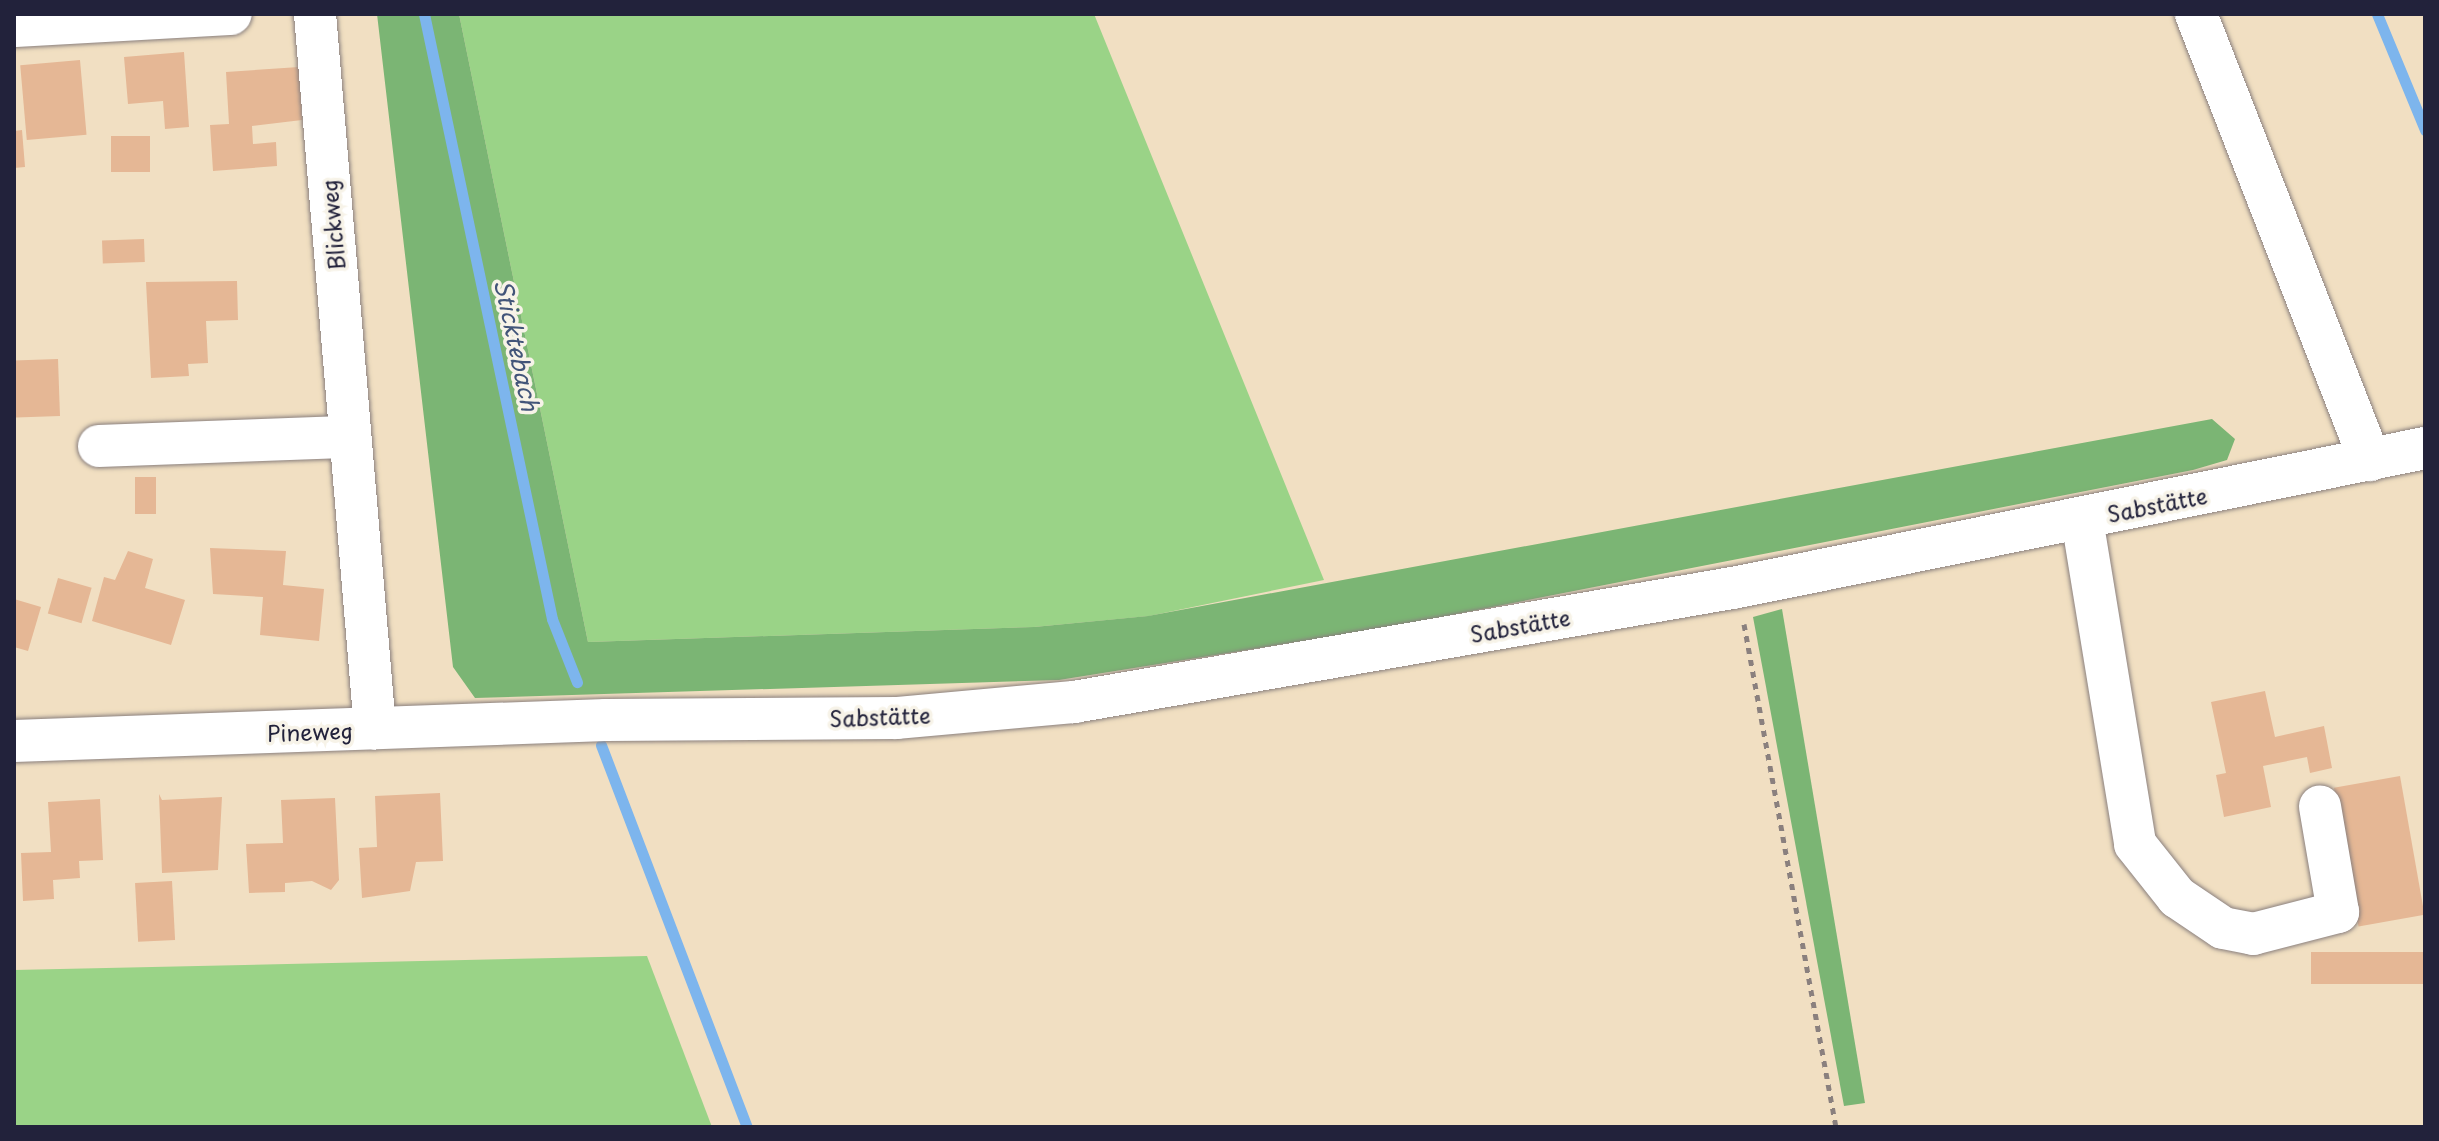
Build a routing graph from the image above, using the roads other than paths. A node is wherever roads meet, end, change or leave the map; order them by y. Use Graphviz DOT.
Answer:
graph roads {
  1 [pos="231,14"];
  2 [pos="315,14"];
  3 [pos="2196,14"];
  4 [pos="14,26"];
  5 [pos="350,437"];
  6 [pos="99,446"];
  7 [pos="2425,448"];
  8 [pos="2370,460"];
  9 [pos="2082,519"];
  10 [pos="606,720"];
  11 [pos="375,728"];
  12 [pos="14,741"];
  13 [pos="2320,807"];
  1 -- 4 [label="street"];
  2 -- 5 [label="street, Blickweg"];
  3 -- 8 [label="street"];
  5 -- 6 [label="street"];
  5 -- 11 [label="street, Blickweg"];
  7 -- 8 [label="street, Sabstätte"];
  8 -- 9 [label="street, Sabstätte"];
  9 -- 10 [label="street, Sabstätte"];
  9 -- 13 [label="street"];
  10 -- 11 [label="street, Pineweg"];
  11 -- 12 [label="street, Pineweg"];
}
